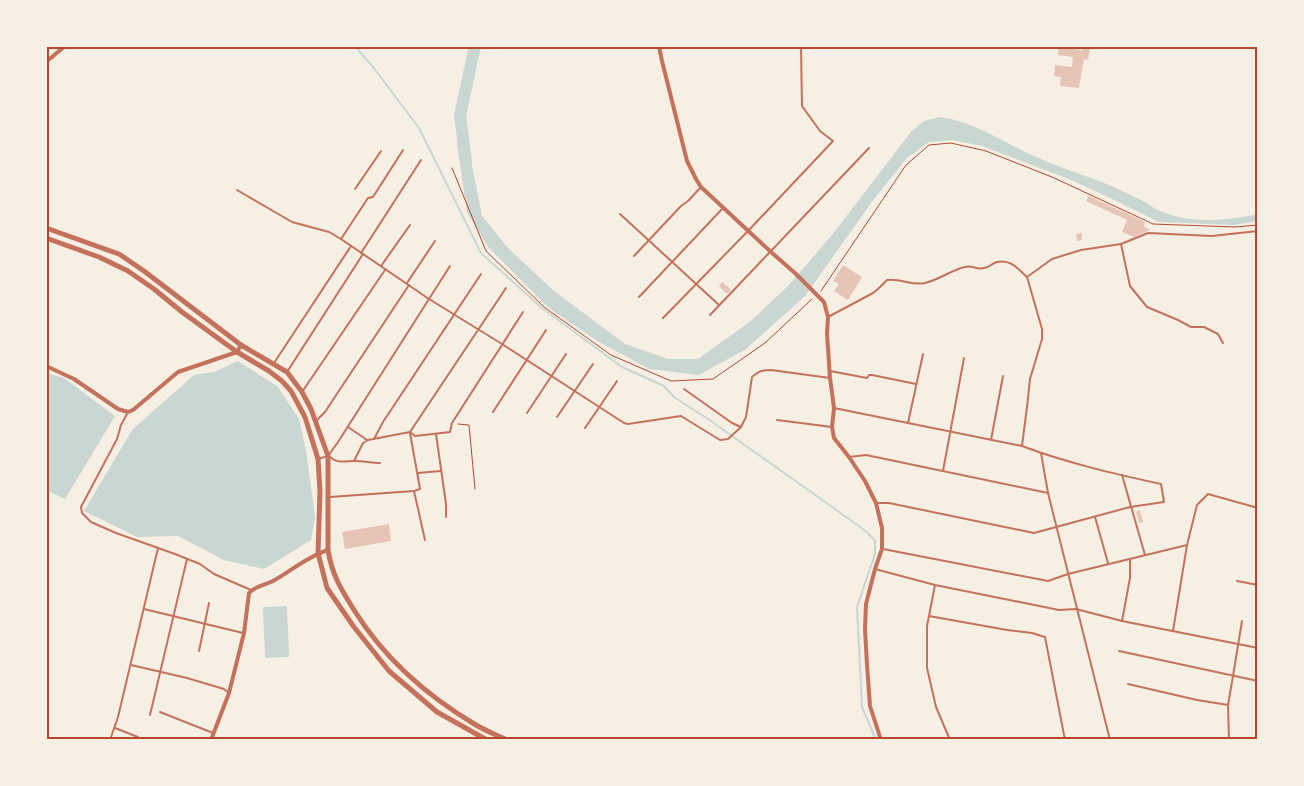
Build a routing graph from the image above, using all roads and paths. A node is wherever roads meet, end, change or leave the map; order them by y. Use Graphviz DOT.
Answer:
graph roads {
  1 [pos="65,46"];
  2 [pos="660,46"];
  3 [pos="801,46"];
  4 [pos="46,62"];
  5 [pos="869,148"];
  6 [pos="404,150"];
  7 [pos="381,151"];
  8 [pos="421,160"];
  9 [pos="452,168"];
  10 [pos="702,187"];
  11 [pos="355,189"];
  12 [pos="237,190"];
  13 [pos="724,207"];
  14 [pos="620,214"];
  15 [pos="410,225"];
  16 [pos="1258,225"];
  17 [pos="46,228"];
  18 [pos="748,231"];
  19 [pos="1258,232"];
  20 [pos="46,238"];
  21 [pos="341,239"];
  22 [pos="649,240"];
  23 [pos="435,241"];
  24 [pos="1121,244"];
  25 [pos="350,246"];
  26 [pos="771,252"];
  27 [pos="362,254"];
  28 [pos="634,256"];
  29 [pos="673,263"];
  30 [pos="382,266"];
  31 [pos="450,266"];
  32 [pos="385,270"];
  33 [pos="480,274"];
  34 [pos="1027,276"];
  35 [pos="408,284"];
  36 [pos="696,284"];
  37 [pos="506,288"];
  38 [pos="821,291"];
  39 [pos="639,297"];
  40 [pos="813,298"];
  41 [pos="429,299"];
  42 [pos="719,306"];
  43 [pos="523,312"];
  44 [pos="454,314"];
  45 [pos="710,316"];
  46 [pos="828,317"];
  47 [pos="663,318"];
  48 [pos="478,330"];
  49 [pos="546,330"];
  50 [pos="1224,343"];
  51 [pos="241,344"];
  52 [pos="502,344"];
  53 [pos="237,352"];
  54 [pos="566,354"];
  55 [pos="923,354"];
  56 [pos="964,358"];
  57 [pos="527,361"];
  58 [pos="273,364"];
  59 [pos="593,364"];
  60 [pos="46,366"];
  61 [pos="830,371"];
  62 [pos="287,372"];
  63 [pos="552,376"];
  64 [pos="1002,376"];
  65 [pos="830,378"];
  66 [pos="617,382"];
  67 [pos="916,384"];
  68 [pos="684,389"];
  69 [pos="575,391"];
  70 [pos="302,392"];
  71 [pos="599,408"];
  72 [pos="834,408"];
  73 [pos="128,412"];
  74 [pos="493,412"];
  75 [pos="526,412"];
  76 [pos="557,418"];
  77 [pos="777,420"];
  78 [pos="316,421"];
  79 [pos="452,423"];
  80 [pos="908,423"];
  81 [pos="348,427"];
  82 [pos="741,427"];
  83 [pos="832,427"];
  84 [pos="585,428"];
  85 [pos="950,431"];
  86 [pos="410,432"];
  87 [pos="436,434"];
  88 [pos="374,439"];
  89 [pos="368,440"];
  90 [pos="991,440"];
  91 [pos="1022,446"];
  92 [pos="1040,453"];
  93 [pos="328,456"];
  94 [pos="849,457"];
  95 [pos="318,459"];
  96 [pos="354,461"];
  97 [pos="380,463"];
  98 [pos="442,471"];
  99 [pos="942,472"];
  100 [pos="418,473"];
  101 [pos="1122,475"];
  102 [pos="474,489"];
  103 [pos="414,491"];
  104 [pos="1048,493"];
  105 [pos="328,497"];
  106 [pos="876,503"];
  107 [pos="1130,507"];
  108 [pos="1258,508"];
  109 [pos="446,517"];
  110 [pos="1095,517"];
  111 [pos="1056,528"];
  112 [pos="425,540"];
  113 [pos="1187,545"];
  114 [pos="158,548"];
  115 [pos="882,549"];
  116 [pos="328,550"];
  117 [pos="318,553"];
  118 [pos="1145,555"];
  119 [pos="187,559"];
  120 [pos="1130,559"];
  121 [pos="1109,564"];
  122 [pos="875,569"];
  123 [pos="1068,574"];
  124 [pos="1237,581"];
  125 [pos="935,585"];
  126 [pos="1258,585"];
  127 [pos="251,590"];
  128 [pos="209,603"];
  129 [pos="144,609"];
  130 [pos="1076,609"];
  131 [pos="174,616"];
  132 [pos="929,616"];
  133 [pos="1122,620"];
  134 [pos="1242,621"];
  135 [pos="361,622"];
  136 [pos="204,623"];
  137 [pos="354,627"];
  138 [pos="1173,631"];
  139 [pos="244,633"];
  140 [pos="1238,644"];
  141 [pos="1258,648"];
  142 [pos="199,651"];
  143 [pos="1119,651"];
  144 [pos="131,666"];
  145 [pos="160,672"];
  146 [pos="1234,676"];
  147 [pos="1258,681"];
  148 [pos="1128,684"];
  149 [pos="229,693"];
  150 [pos="1228,704"];
  151 [pos="160,712"];
  152 [pos="150,715"];
  153 [pos="478,726"];
  154 [pos="114,728"];
  155 [pos="213,734"];
  156 [pos="478,738"];
  157 [pos="110,740"];
  158 [pos="137,740"];
  159 [pos="210,740"];
  160 [pos="487,740"];
  161 [pos="507,740"];
  162 [pos="881,740"];
  163 [pos="950,740"];
  164 [pos="1065,740"];
  165 [pos="1110,740"];
  166 [pos="1229,740"];
  1 -- 4 [label="street"];
  2 -- 10 [label="street"];
  3 -- 18 [label="lane"];
  5 -- 26 [label="lane"];
  6 -- 21 [label="lane"];
  7 -- 11 [label="lane"];
  8 -- 27 [label="lane"];
  9 -- 40 [label="path"];
  10 -- 13 [label="street"];
  10 -- 22 [label="lane"];
  12 -- 21 [label="lane"];
  13 -- 18 [label="street"];
  13 -- 29 [label="lane"];
  14 -- 22 [label="lane"];
  15 -- 30 [label="lane"];
  16 -- 38 [label="path"];
  17 -- 51 [label="street"];
  18 -- 26 [label="street"];
  18 -- 36 [label="lane"];
  19 -- 24 [label="lane"];
  20 -- 53 [label="street"];
  21 -- 25 [label="lane"];
  22 -- 28 [label="lane"];
  22 -- 29 [label="lane"];
  23 -- 35 [label="lane"];
  24 -- 34 [label="lane"];
  24 -- 50 [label="lane"];
  25 -- 27 [label="lane"];
  25 -- 58 [label="lane"];
  26 -- 42 [label="lane"];
  26 -- 46 [label="street"];
  27 -- 30 [label="lane"];
  27 -- 62 [label="lane"];
  29 -- 36 [label="lane"];
  29 -- 39 [label="lane"];
  30 -- 32 [label="lane"];
  31 -- 41 [label="lane"];
  32 -- 35 [label="lane"];
  32 -- 70 [label="lane"];
  33 -- 44 [label="lane"];
  34 -- 46 [label="lane"];
  34 -- 91 [label="lane"];
  35 -- 41 [label="lane"];
  35 -- 78 [label="lane"];
  36 -- 42 [label="lane"];
  36 -- 47 [label="lane"];
  37 -- 48 [label="lane"];
  41 -- 44 [label="lane"];
  41 -- 81 [label="lane"];
  42 -- 45 [label="lane"];
  43 -- 52 [label="lane"];
  44 -- 48 [label="lane"];
  44 -- 88 [label="lane"];
  46 -- 61 [label="street"];
  48 -- 52 [label="lane"];
  48 -- 86 [label="lane"];
  49 -- 57 [label="lane"];
  51 -- 53 [label="street"];
  51 -- 58 [label="street"];
  52 -- 57 [label="lane"];
  52 -- 79 [label="lane"];
  53 -- 73 [label="street"];
  53 -- 95 [label="street"];
  54 -- 63 [label="lane"];
  55 -- 67 [label="lane"];
  56 -- 85 [label="lane"];
  57 -- 63 [label="lane"];
  57 -- 74 [label="lane"];
  58 -- 62 [label="street"];
  59 -- 69 [label="lane"];
  60 -- 73 [label="street"];
  61 -- 65 [label="street"];
  61 -- 67 [label="lane"];
  62 -- 70 [label="street"];
  63 -- 69 [label="lane"];
  63 -- 75 [label="lane"];
  64 -- 90 [label="lane"];
  65 -- 72 [label="street"];
  65 -- 82 [label="lane"];
  66 -- 71 [label="lane"];
  67 -- 80 [label="lane"];
  68 -- 82 [label="lane"];
  69 -- 71 [label="lane"];
  69 -- 76 [label="lane"];
  70 -- 78 [label="street"];
  71 -- 82 [label="lane"];
  71 -- 84 [label="lane"];
  72 -- 80 [label="lane"];
  72 -- 83 [label="street"];
  73 -- 114 [label="lane"];
  77 -- 83 [label="lane"];
  78 -- 93 [label="street"];
  79 -- 87 [label="lane"];
  79 -- 102 [label="path"];
  80 -- 85 [label="lane"];
  81 -- 89 [label="lane"];
  81 -- 93 [label="lane"];
  83 -- 94 [label="street"];
  85 -- 90 [label="lane"];
  85 -- 99 [label="lane"];
  86 -- 87 [label="lane"];
  86 -- 88 [label="lane"];
  86 -- 100 [label="lane"];
  87 -- 98 [label="lane"];
  88 -- 89 [label="lane"];
  89 -- 96 [label="lane"];
  90 -- 91 [label="lane"];
  91 -- 92 [label="lane"];
  92 -- 101 [label="lane"];
  92 -- 104 [label="lane"];
  93 -- 95 [label="lane"];
  93 -- 96 [label="lane"];
  93 -- 105 [label="street"];
  94 -- 99 [label="lane"];
  94 -- 106 [label="street"];
  95 -- 117 [label="street"];
  96 -- 97 [label="lane"];
  98 -- 100 [label="lane"];
  98 -- 109 [label="lane"];
  99 -- 104 [label="lane"];
  100 -- 103 [label="lane"];
  101 -- 107 [label="lane"];
  101 -- 107 [label="lane"];
  103 -- 105 [label="lane"];
  103 -- 112 [label="lane"];
  104 -- 111 [label="lane"];
  105 -- 116 [label="street"];
  106 -- 111 [label="lane"];
  106 -- 115 [label="street"];
  107 -- 110 [label="lane"];
  107 -- 118 [label="lane"];
  108 -- 113 [label="lane"];
  110 -- 111 [label="lane"];
  110 -- 121 [label="lane"];
  111 -- 123 [label="lane"];
  113 -- 118 [label="lane"];
  113 -- 138 [label="lane"];
  114 -- 119 [label="lane"];
  114 -- 129 [label="lane"];
  115 -- 122 [label="street"];
  115 -- 123 [label="lane"];
  116 -- 117 [label="street"];
  116 -- 135 [label="street"];
  117 -- 127 [label="street"];
  117 -- 137 [label="street"];
  118 -- 120 [label="lane"];
  119 -- 127 [label="lane"];
  119 -- 131 [label="lane"];
  120 -- 121 [label="lane"];
  120 -- 133 [label="lane"];
  121 -- 123 [label="lane"];
  122 -- 125 [label="lane"];
  122 -- 162 [label="street"];
  123 -- 130 [label="lane"];
  124 -- 126 [label="lane"];
  125 -- 130 [label="lane"];
  125 -- 132 [label="lane"];
  127 -- 139 [label="street"];
  128 -- 136 [label="lane"];
  129 -- 131 [label="lane"];
  129 -- 144 [label="lane"];
  130 -- 133 [label="lane"];
  130 -- 165 [label="lane"];
  131 -- 136 [label="lane"];
  131 -- 145 [label="lane"];
  132 -- 163 [label="lane"];
  132 -- 164 [label="lane"];
  133 -- 138 [label="lane"];
  134 -- 140 [label="lane"];
  135 -- 137 [label="street"];
  135 -- 153 [label="street"];
  136 -- 139 [label="lane"];
  136 -- 142 [label="lane"];
  137 -- 156 [label="street"];
  138 -- 140 [label="lane"];
  139 -- 149 [label="street"];
  140 -- 141 [label="lane"];
  140 -- 146 [label="lane"];
  143 -- 146 [label="lane"];
  144 -- 145 [label="lane"];
  144 -- 154 [label="lane"];
  145 -- 149 [label="lane"];
  145 -- 152 [label="lane"];
  146 -- 147 [label="lane"];
  146 -- 150 [label="lane"];
  148 -- 150 [label="lane"];
  149 -- 155 [label="street"];
  150 -- 166 [label="lane"];
  151 -- 155 [label="lane"];
  153 -- 156 [label="lane"];
  153 -- 161 [label="street"];
  154 -- 157 [label="lane"];
  154 -- 158 [label="lane"];
  155 -- 159 [label="street"];
  156 -- 160 [label="street"];
}
